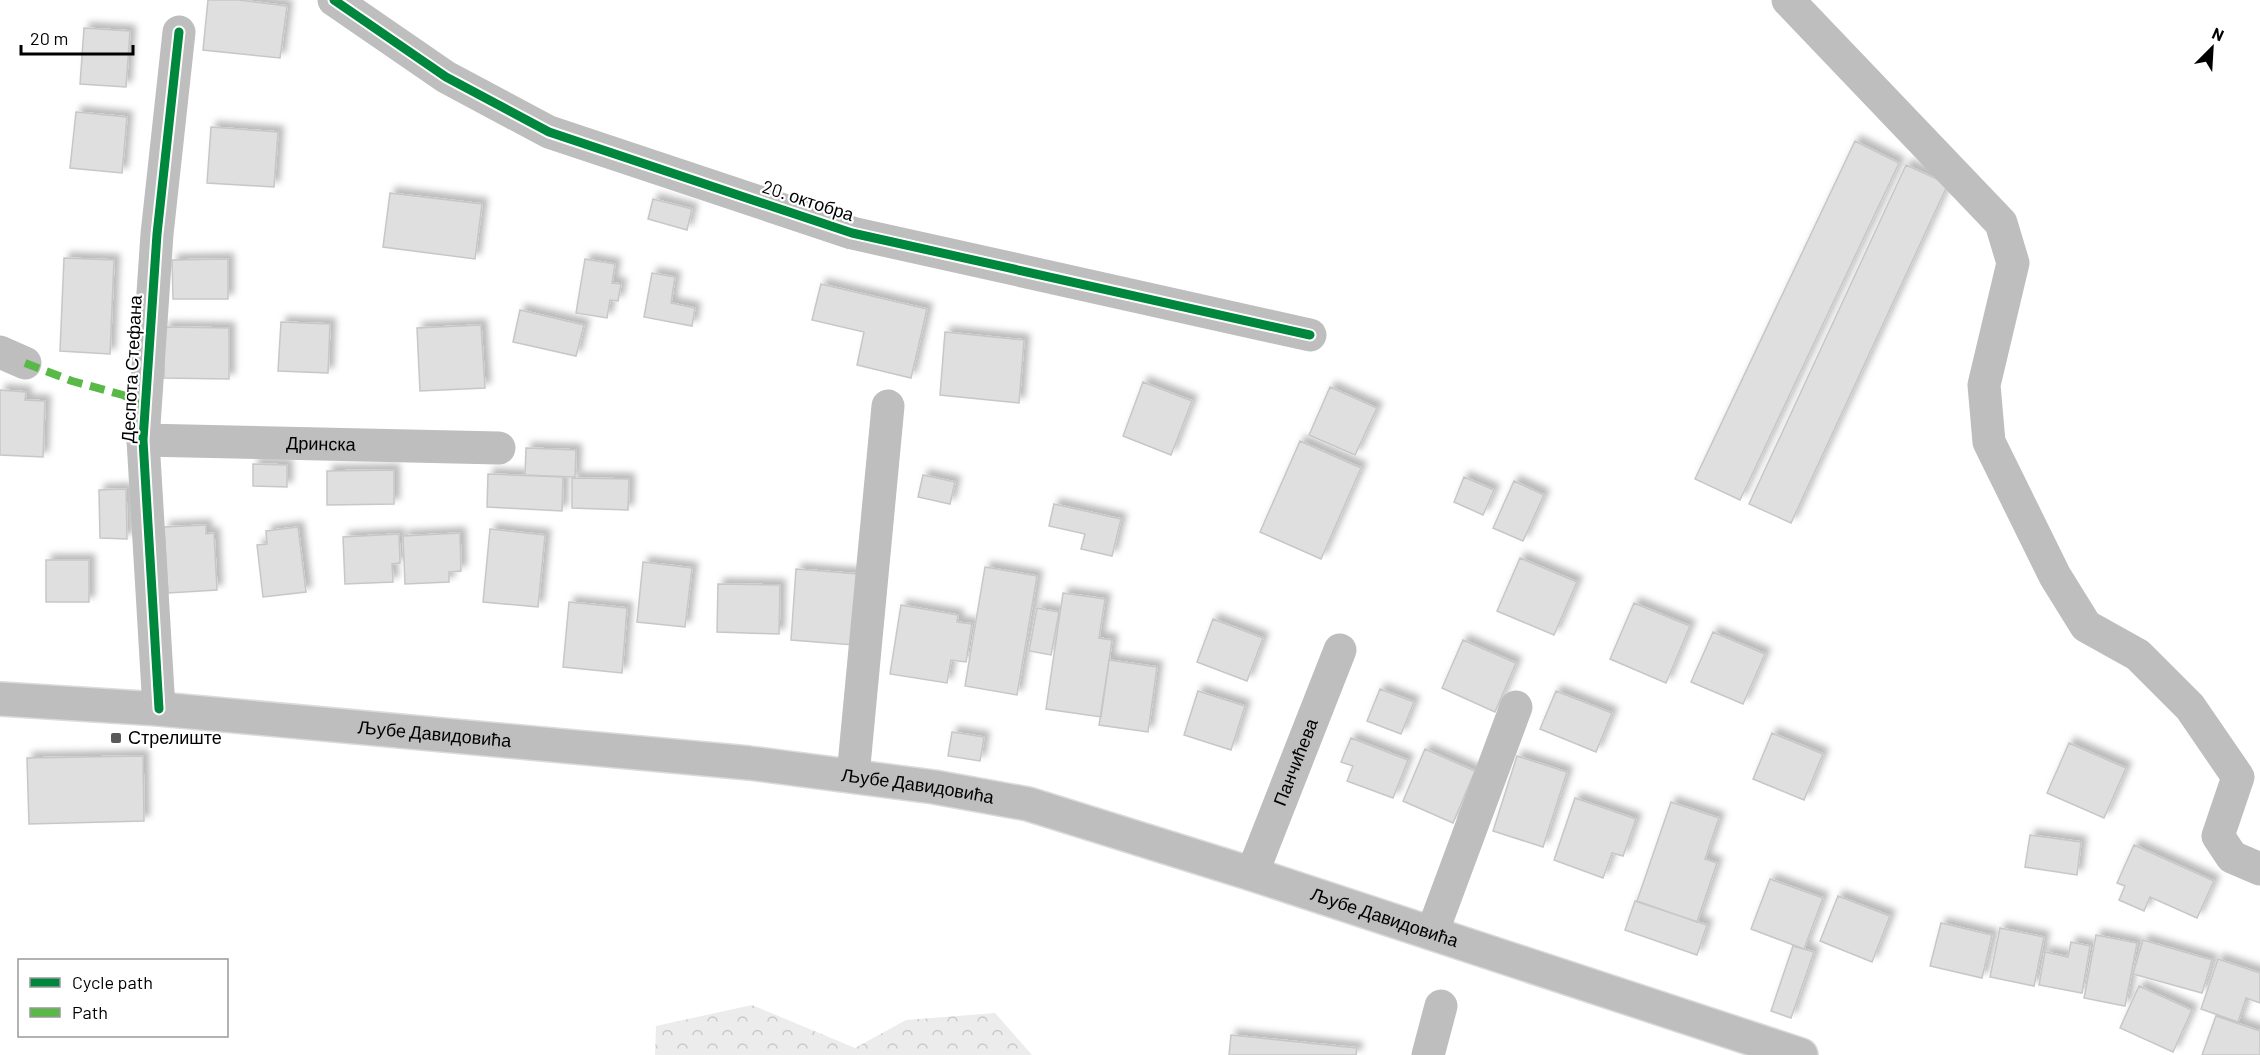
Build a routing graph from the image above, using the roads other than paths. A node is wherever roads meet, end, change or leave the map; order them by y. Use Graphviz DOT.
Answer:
graph roads {
  1 [pos="334,0"];
  2 [pos="1788,0"];
  3 [pos="179,32"];
  4 [pos="1310,335"];
  5 [pos="888,406"];
  6 [pos="143,440"];
  7 [pos="500,448"];
  8 [pos="1340,650"];
  9 [pos="0,699"];
  10 [pos="1516,707"];
  11 [pos="159,709"];
  12 [pos="853,776"];
  13 [pos="2260,869"];
  14 [pos="1252,874"];
  15 [pos="1432,933"];
  16 [pos="1441,1006"];
  17 [pos="1428,1055"];
  18 [pos="1801,1055"];
  1 -- 4 [label="street, 20. октобра"];
  2 -- 13 [label="street"];
  3 -- 6 [label="street, Деспота Стефана"];
  5 -- 12 [label="street"];
  6 -- 7 [label="street, Дринска"];
  6 -- 11 [label="street, Деспота Стефана"];
  8 -- 14 [label="street, Панчићева"];
  9 -- 11 [label="street, Љубе Давидовића"];
  10 -- 15 [label="street"];
  11 -- 12 [label="street, Љубе Давидовића"];
  12 -- 14 [label="street, Љубе Давидовића"];
  14 -- 15 [label="street, Љубе Давидовића"];
  15 -- 18 [label="street, Љубе Давидовића"];
  16 -- 17 [label="street"];
}
